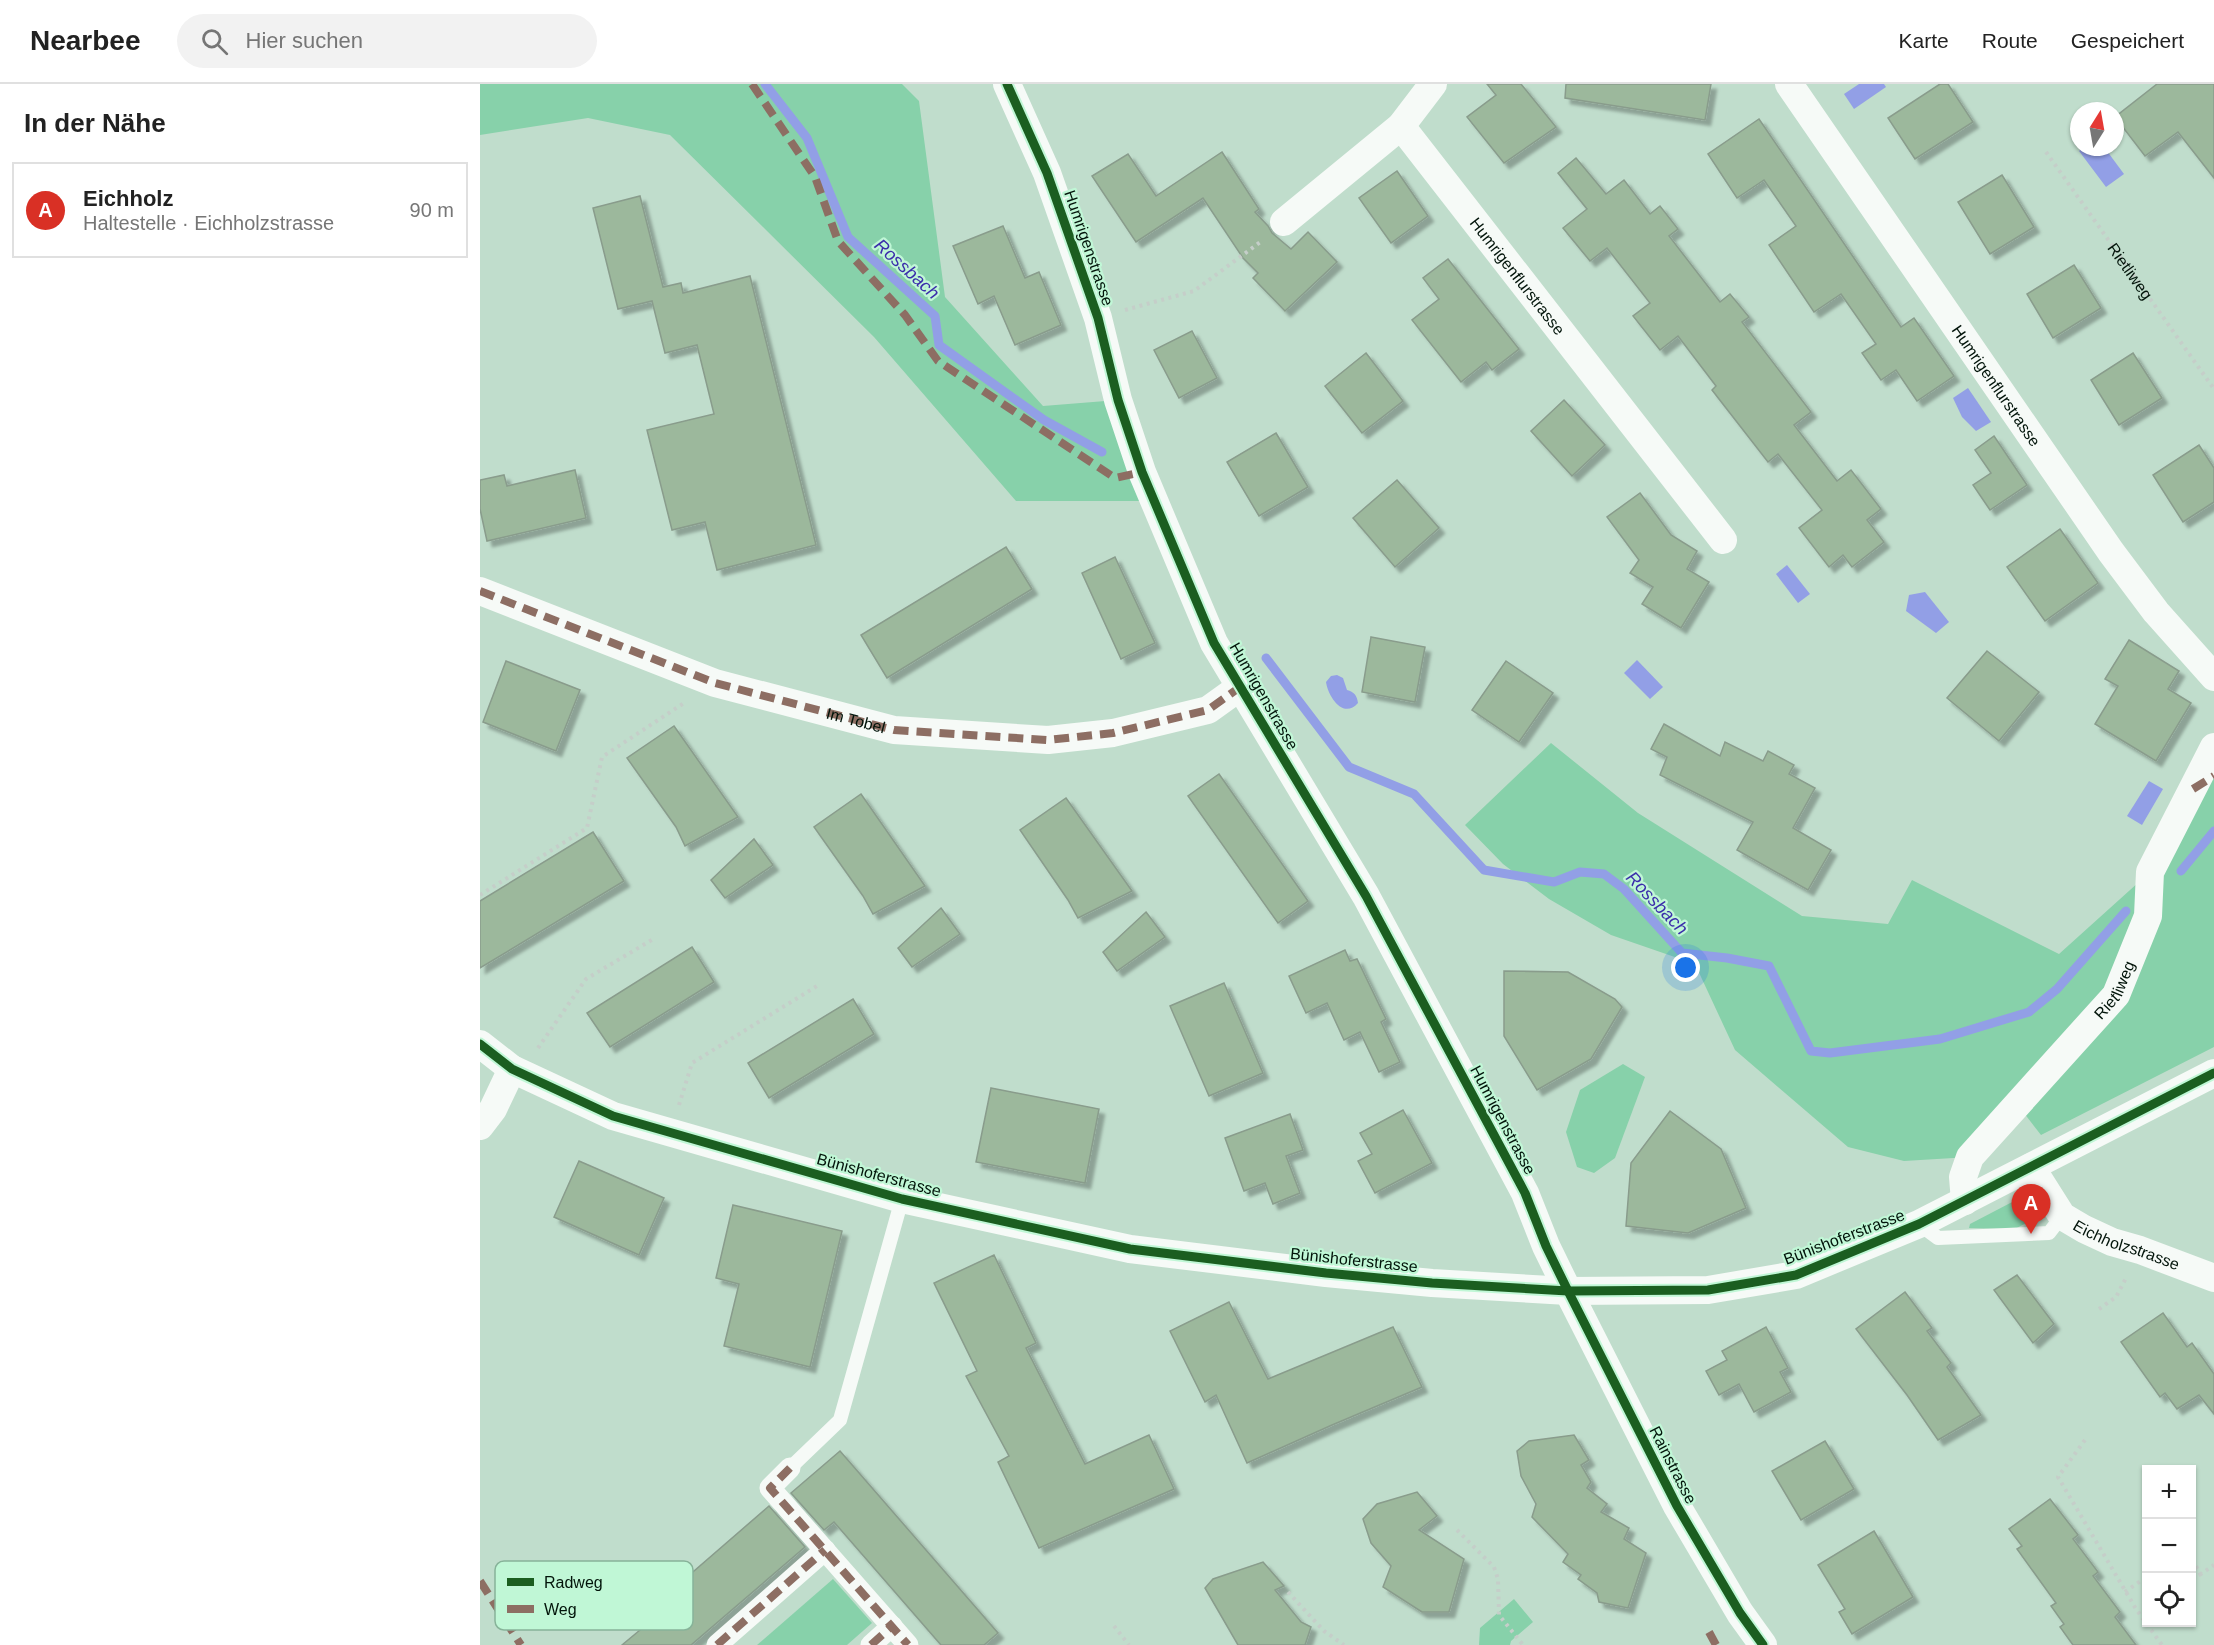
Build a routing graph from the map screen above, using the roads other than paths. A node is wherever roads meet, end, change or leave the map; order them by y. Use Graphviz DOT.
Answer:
graph roads {
  1 [pos="1007,84"];
  2 [pos="1433,84"];
  3 [pos="1790,84"];
  4 [pos="1401,126"];
  5 [pos="1284,222"];
  6 [pos="1723,540"];
  7 [pos="480,591"];
  8 [pos="2214,677"];
  9 [pos="1240,687"];
  10 [pos="2214,747"];
  11 [pos="480,1044"];
  12 [pos="512,1069"];
  13 [pos="2214,1073"];
  14 [pos="480,1126"];
  15 [pos="2031,1167"];
  16 [pos="902,1199"];
  17 [pos="1965,1201"];
  18 [pos="2062,1216"];
  19 [pos="1928,1231"];
  20 [pos="2214,1278"];
  21 [pos="1568,1291"];
  22 [pos="790,1468"];
  23 [pos="825,1550"];
  24 [pos="892,1626"];
  25 [pos="717,1645"];
  26 [pos="871,1645"];
  27 [pos="908,1645"];
  28 [pos="1763,1645"];
  1 -- 9 [label="street, Humrigenstrasse"];
  2 -- 4 [label="street"];
  3 -- 8 [label="street, Humrigenflurstrasse"];
  4 -- 5 [label="street"];
  4 -- 6 [label="street, Humrigenflurstrasse"];
  7 -- 9 [label="street, Im Tobel"];
  9 -- 21 [label="street, Humrigenstrasse"];
  10 -- 17 [label="street, Rietliweg"];
  11 -- 12 [label="street, Bünishoferstrasse"];
  12 -- 14 [label="street"];
  12 -- 16 [label="street, Bünishoferstrasse"];
  13 -- 15 [label="street, Bünishoferstrasse"];
  15 -- 17 [label="street, Bünishoferstrasse"];
  15 -- 18 [label="street, Eichholzstrasse"];
  16 -- 21 [label="street, Bünishoferstrasse"];
  16 -- 22 [label="lane"];
  17 -- 19 [label="street, Bünishoferstrasse"];
  18 -- 19 [label="lane"];
  18 -- 20 [label="street, Eichholzstrasse"];
  19 -- 21 [label="street, Bünishoferstrasse"];
  21 -- 28 [label="street, Rainstrasse"];
  22 -- 23 [label="street"];
  23 -- 24 [label="street"];
  23 -- 25 [label="street"];
  24 -- 26 [label="street"];
  24 -- 27 [label="street"];
}
